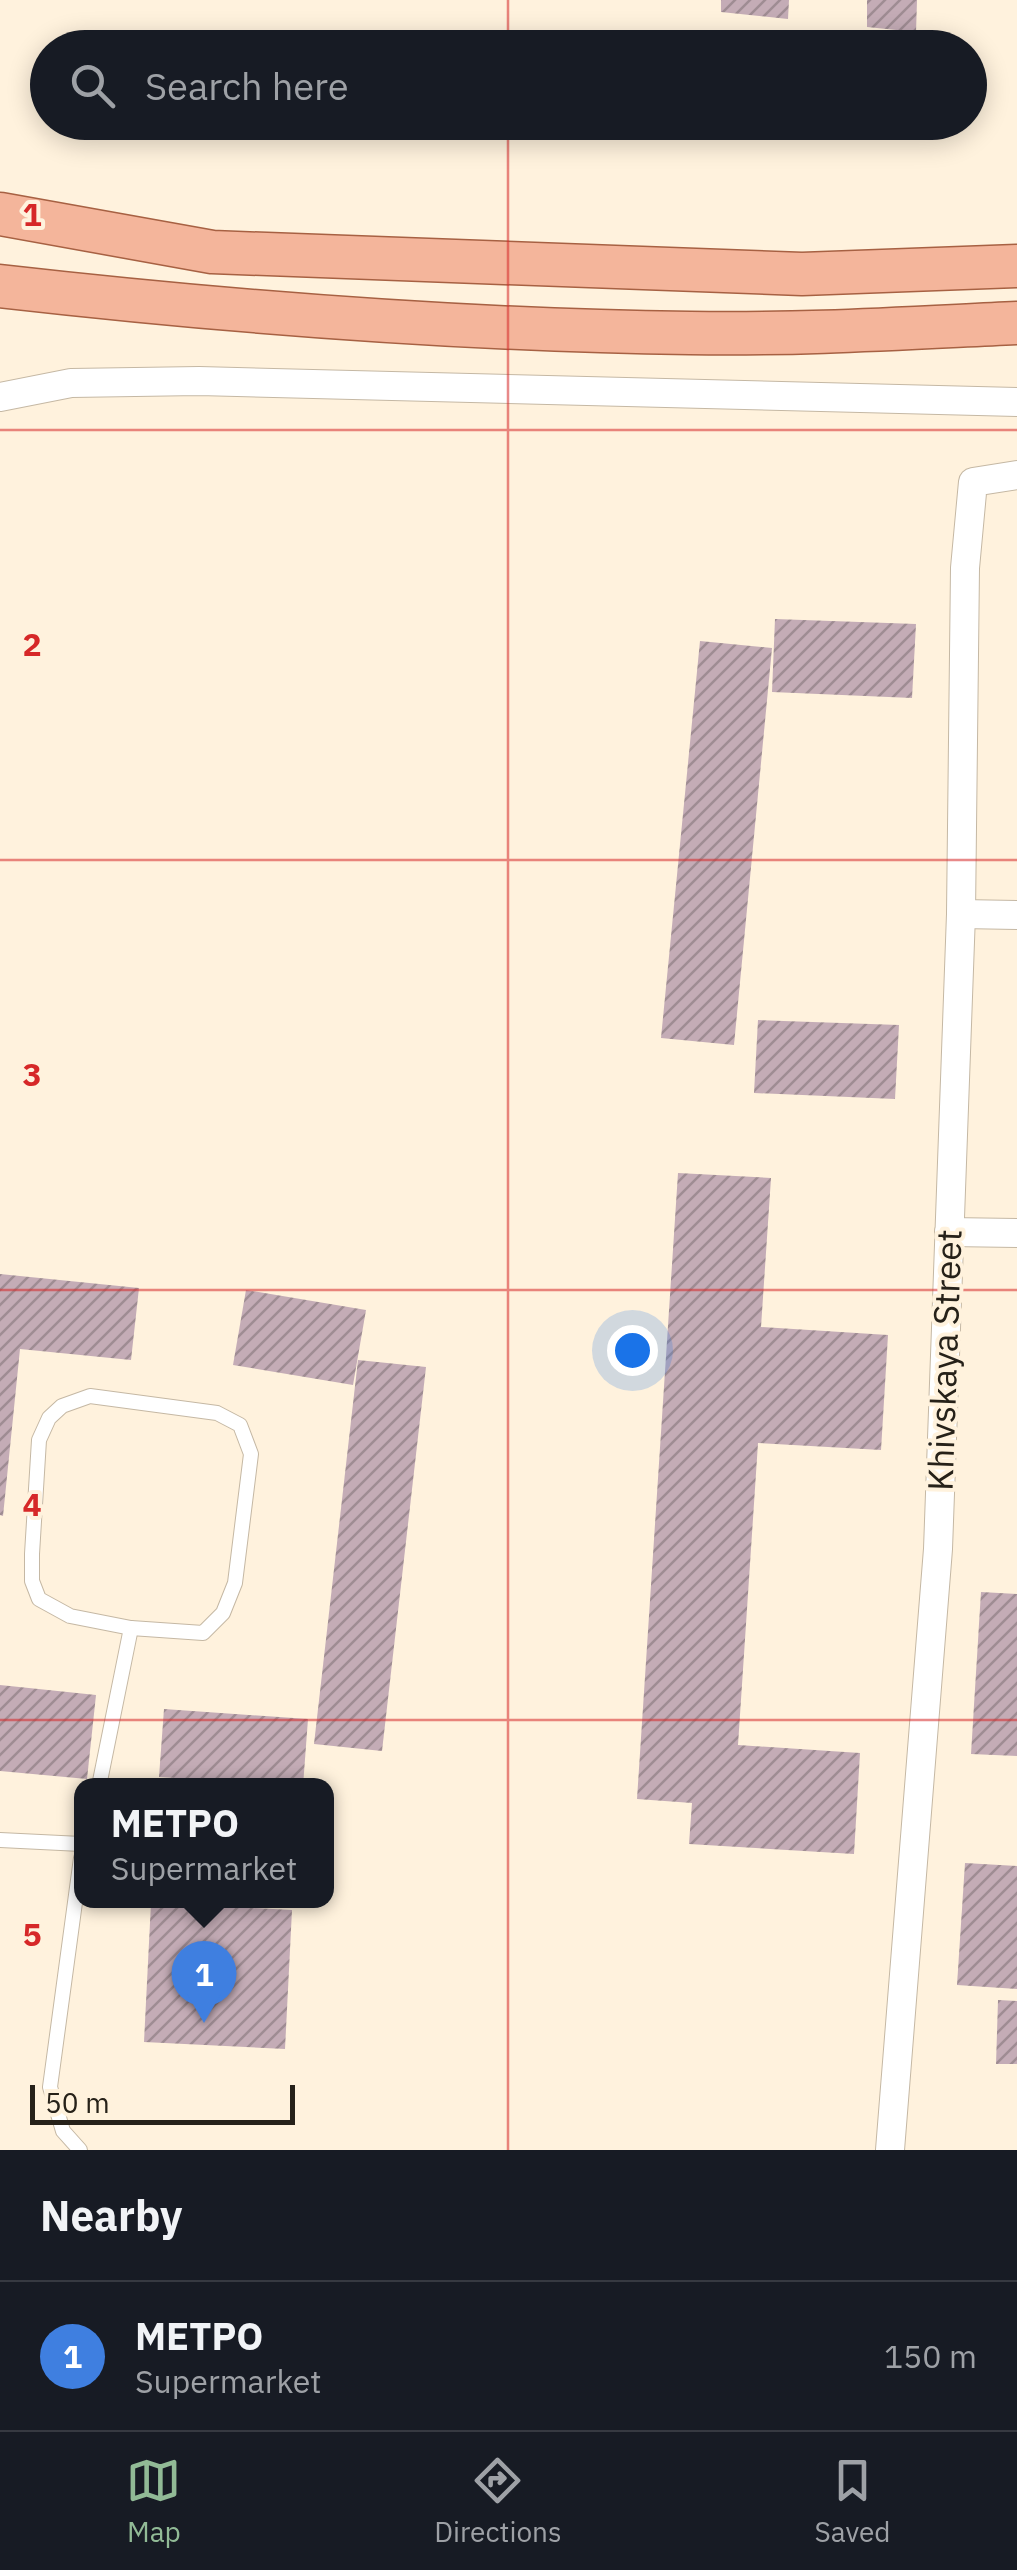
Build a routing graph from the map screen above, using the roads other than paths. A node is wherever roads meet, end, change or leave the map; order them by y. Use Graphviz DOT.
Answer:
graph roads {
  1 [pos="0,214"];
  2 [pos="1017,266"];
  3 [pos="0,286"];
  4 [pos="1017,323"];
  5 [pos="0,398"];
  6 [pos="1017,402"];
  7 [pos="1017,475"];
  8 [pos="961,914"];
  9 [pos="1017,915"];
  10 [pos="949,1232"];
  11 [pos="1017,1233"];
  12 [pos="130,1628"];
  13 [pos="101,1778"];
  14 [pos="0,1840"];
  15 [pos="74,1844"];
  16 [pos="75,1908"];
  17 [pos="80,2150"];
  18 [pos="890,2150"];
  1 -- 2 [label="main road"];
  3 -- 4 [label="main road"];
  5 -- 6 [label="street"];
  7 -- 8 [label="street, Khivskaya Street"];
  8 -- 9 [label="street"];
  8 -- 10 [label="street, Khivskaya Street"];
  10 -- 11 [label="street"];
  10 -- 18 [label="street, Khivskaya Street"];
  12 -- 12 [label="lane"];
  12 -- 13 [label="lane"];
  14 -- 15 [label="lane"];
  16 -- 17 [label="lane"];
}
